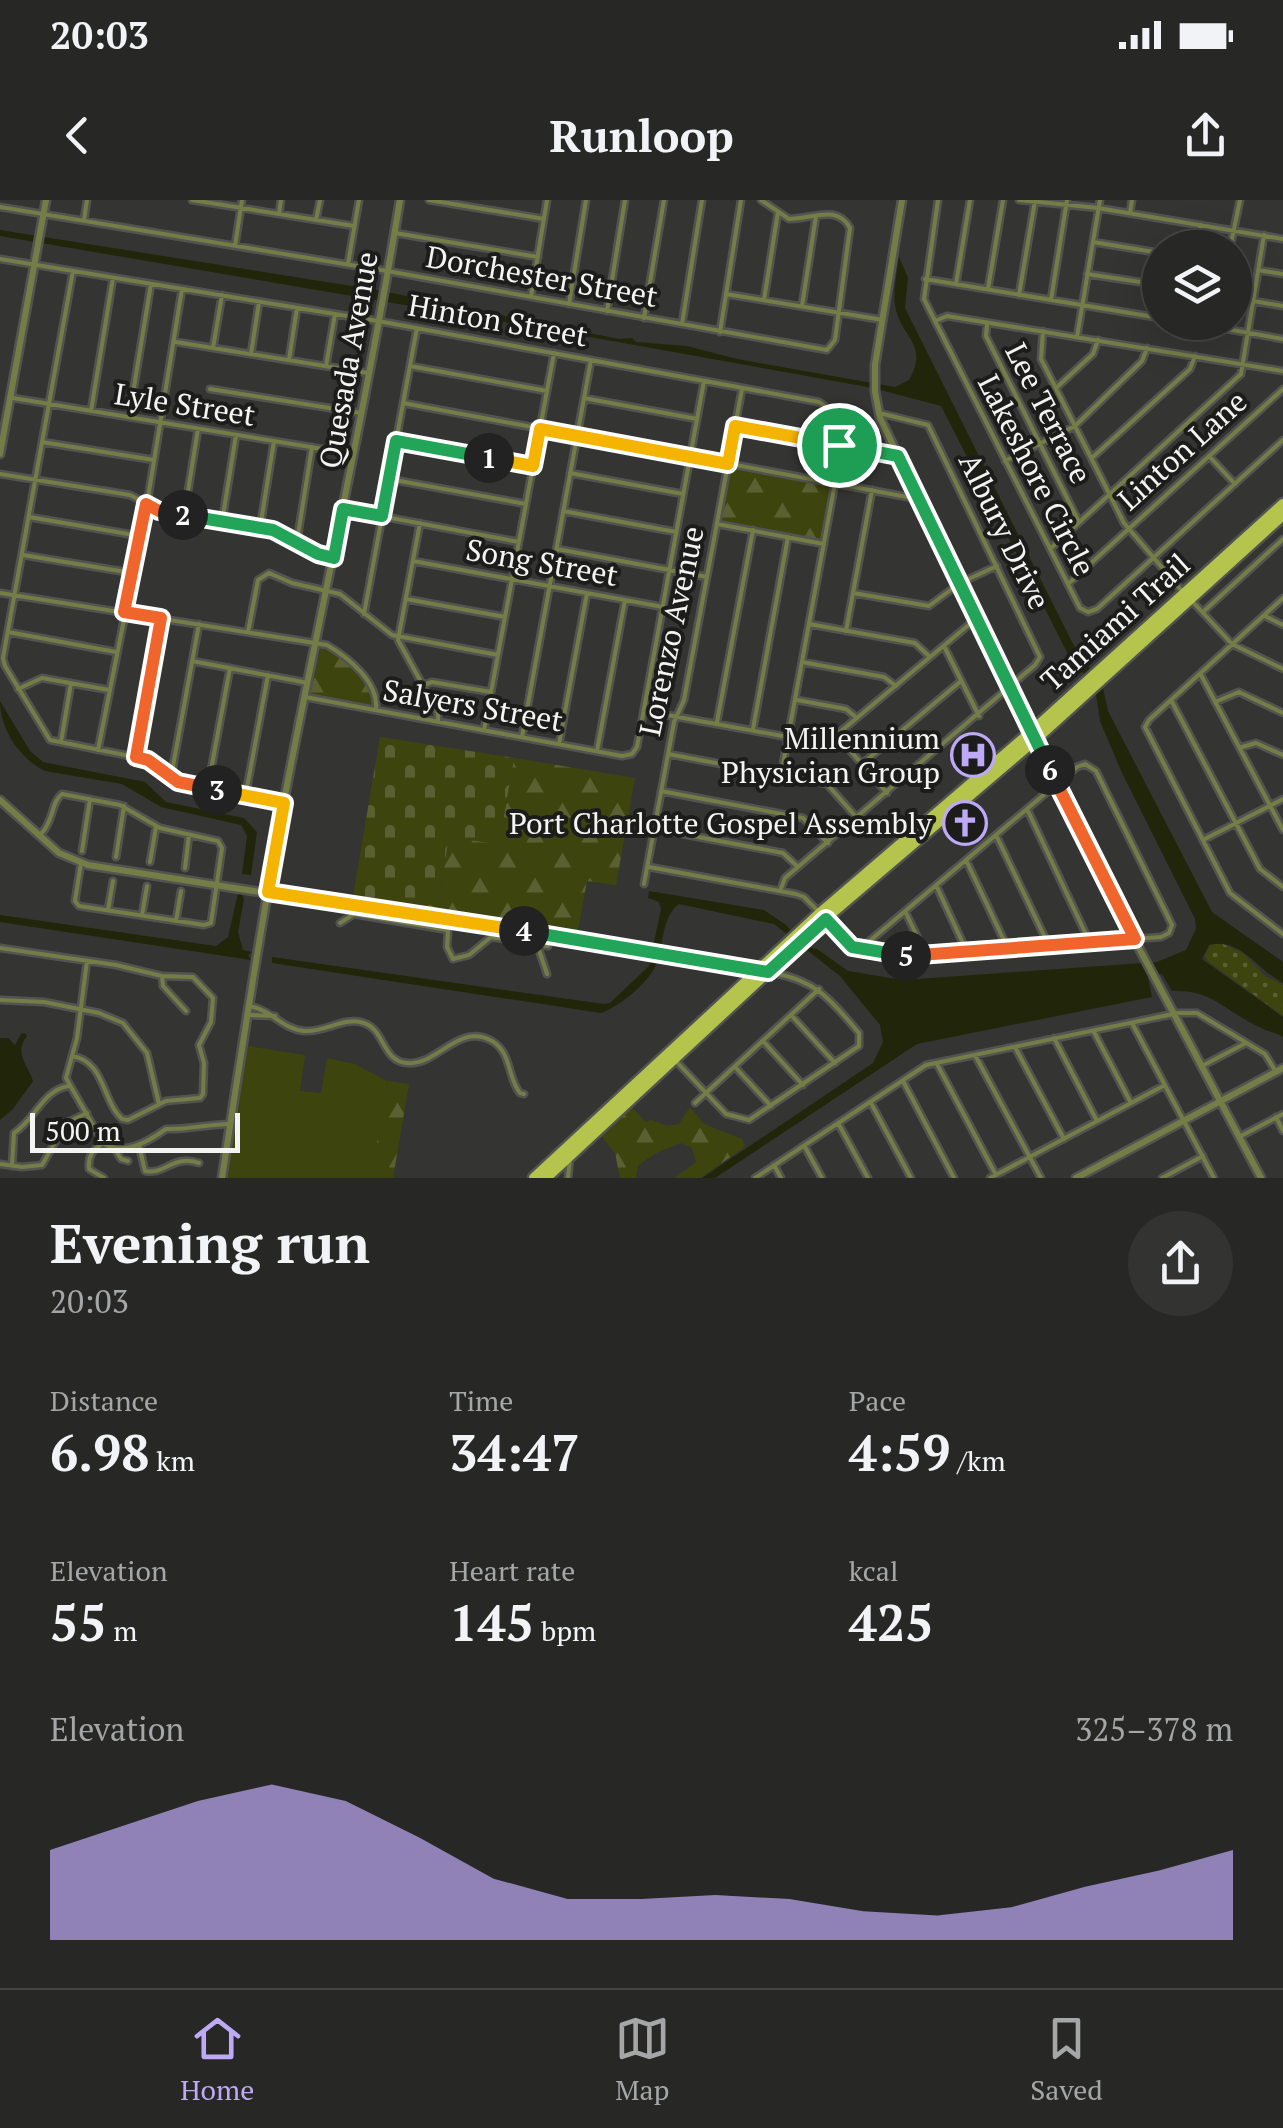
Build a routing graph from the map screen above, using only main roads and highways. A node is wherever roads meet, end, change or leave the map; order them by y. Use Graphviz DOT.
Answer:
graph roads {
  1 [pos="1283,504"];
  2 [pos="1283,514"];
  3 [pos="1187,596"];
  4 [pos="1033,736"];
  5 [pos="820,920"];
  6 [pos="738,967"];
  7 [pos="763,971"];
  8 [pos="745,982"];
  9 [pos="672,1055"];
  10 [pos="534,1178"];
  11 [pos="546,1178"];
  1 -- 3 [label="main road, Tamiami Trail"];
  2 -- 3 [label="main road, Tamiami Trail"];
  3 -- 4 [label="main road, Tamiami Trail"];
  4 -- 5 [label="main road, Tamiami Trail"];
  4 -- 5 [label="main road, Tamiami Trail"];
  5 -- 7 [label="main road, Tamiami Trail"];
  6 -- 8 [label="main road"];
  7 -- 8 [label="main road, Tamiami Trail"];
  7 -- 9 [label="main road, Tamiami Trail"];
  8 -- 9 [label="main road, Tamiami Trail"];
  9 -- 10 [label="main road, Tamiami Trail"];
  9 -- 11 [label="main road"];
}
